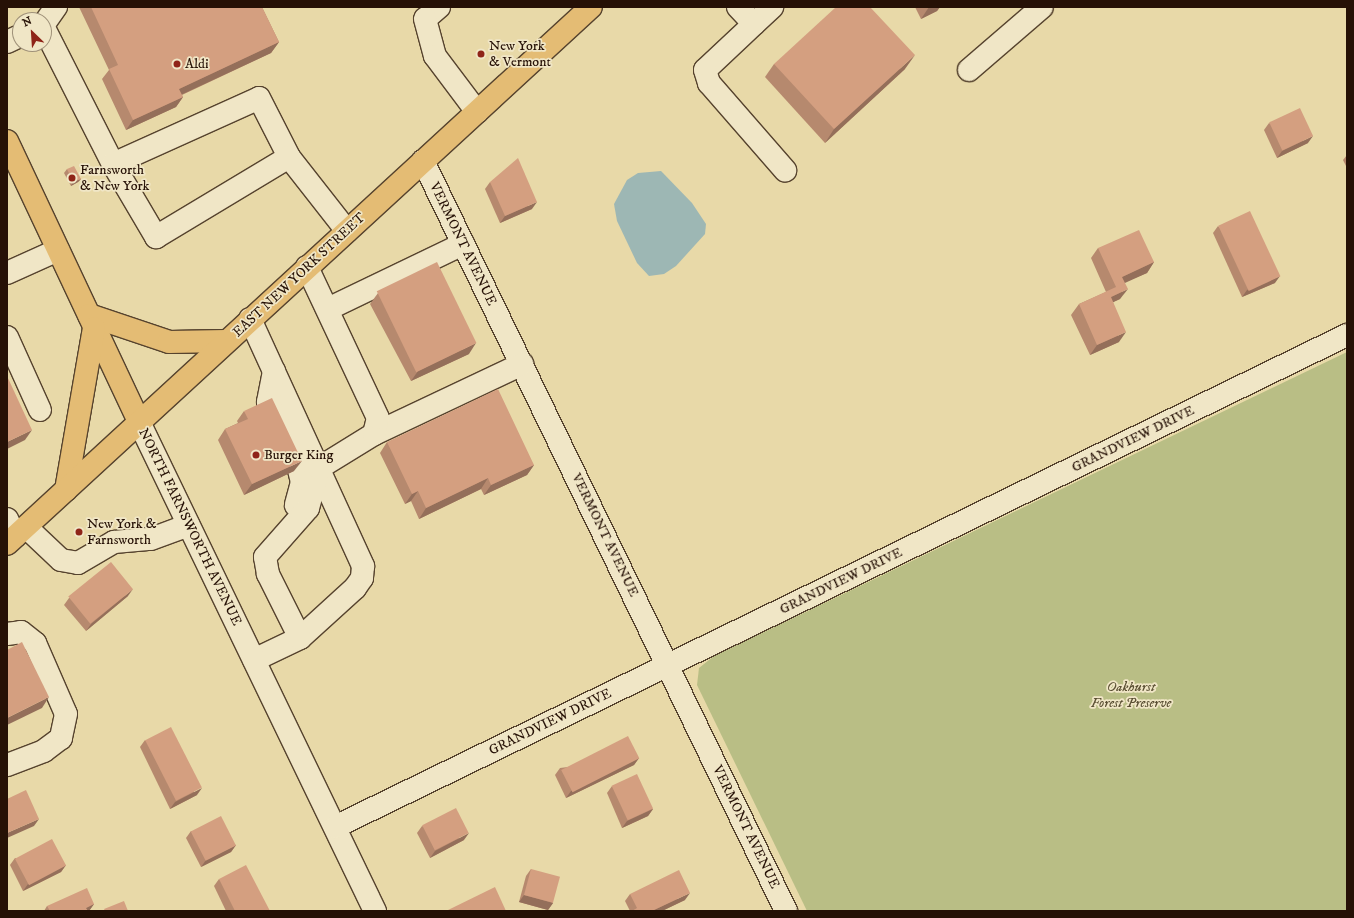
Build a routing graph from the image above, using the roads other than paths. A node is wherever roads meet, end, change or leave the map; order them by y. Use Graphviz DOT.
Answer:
graph roads {
  1 [pos="439,7"];
  2 [pos="591,7"];
  3 [pos="738,7"];
  4 [pos="772,7"];
  5 [pos="1042,7"];
  6 [pos="754,24"];
  7 [pos="52,44"];
  8 [pos="969,70"];
  9 [pos="477,112"];
  10 [pos="7,141"];
  11 [pos="289,157"];
  12 [pos="423,160"];
  13 [pos="113,164"];
  14 [pos="785,170"];
  15 [pos="347,231"];
  16 [pos="463,244"];
  17 [pos="58,250"];
  18 [pos="307,267"];
  19 [pos="7,274"];
  20 [pos="328,309"];
  21 [pos="250,320"];
  22 [pos="92,321"];
  23 [pos="1347,335"];
  24 [pos="7,337"];
  25 [pos="226,341"];
  26 [pos="522,364"];
  27 [pos="274,371"];
  28 [pos="40,410"];
  29 [pos="139,422"];
  30 [pos="374,434"];
  31 [pos="319,468"];
  32 [pos="66,490"];
  33 [pos="189,525"];
  34 [pos="14,532"];
  35 [pos="290,617"];
  36 [pos="7,634"];
  37 [pos="300,638"];
  38 [pos="254,660"];
  39 [pos="667,665"];
  40 [pos="7,765"];
  41 [pos="335,827"];
  42 [pos="375,911"];
  43 [pos="786,911"];
  1 -- 9 [label="street"];
  2 -- 9 [label="main road, EAST NEW YORK STREET"];
  3 -- 6 [label="street"];
  4 -- 6 [label="street"];
  5 -- 8 [label="street"];
  6 -- 14 [label="street"];
  7 -- 13 [label="street"];
  9 -- 12 [label="main road, EAST NEW YORK STREET"];
  10 -- 17 [label="main road, NORTH FARNSWORTH AVENUE"];
  11 -- 13 [label="street"];
  11 -- 13 [label="street"];
  11 -- 15 [label="street"];
  12 -- 15 [label="main road, EAST NEW YORK STREET"];
  12 -- 16 [label="street, VERMONT AVENUE"];
  15 -- 18 [label="main road, EAST NEW YORK STREET"];
  16 -- 20 [label="street"];
  16 -- 26 [label="street, VERMONT AVENUE"];
  17 -- 19 [label="street"];
  17 -- 22 [label="main road, NORTH FARNSWORTH AVENUE"];
  18 -- 20 [label="street"];
  18 -- 21 [label="main road, EAST NEW YORK STREET"];
  20 -- 30 [label="street"];
  21 -- 25 [label="main road, EAST NEW YORK STREET"];
  21 -- 27 [label="street"];
  22 -- 25 [label="main road"];
  22 -- 29 [label="main road, NORTH FARNSWORTH AVENUE"];
  22 -- 32 [label="main road"];
  23 -- 39 [label="street, GRANDVIEW DRIVE"];
  24 -- 28 [label="street"];
  25 -- 29 [label="main road, EAST NEW YORK STREET"];
  26 -- 30 [label="street"];
  26 -- 39 [label="street, VERMONT AVENUE"];
  27 -- 31 [label="street"];
  27 -- 35 [label="street"];
  29 -- 32 [label="main road, EAST NEW YORK STREET"];
  29 -- 33 [label="street, NORTH FARNSWORTH AVENUE"];
  30 -- 31 [label="street"];
  31 -- 35 [label="street"];
  31 -- 37 [label="street"];
  32 -- 34 [label="main road, EAST NEW YORK STREET"];
  33 -- 34 [label="street"];
  33 -- 38 [label="street, NORTH FARNSWORTH AVENUE"];
  35 -- 37 [label="street"];
  36 -- 40 [label="street"];
  37 -- 38 [label="street"];
  38 -- 41 [label="street, NORTH FARNSWORTH AVENUE"];
  39 -- 41 [label="street, GRANDVIEW DRIVE"];
  39 -- 43 [label="street, VERMONT AVENUE"];
  41 -- 42 [label="street, NORTH FARNSWORTH AVENUE"];
}
